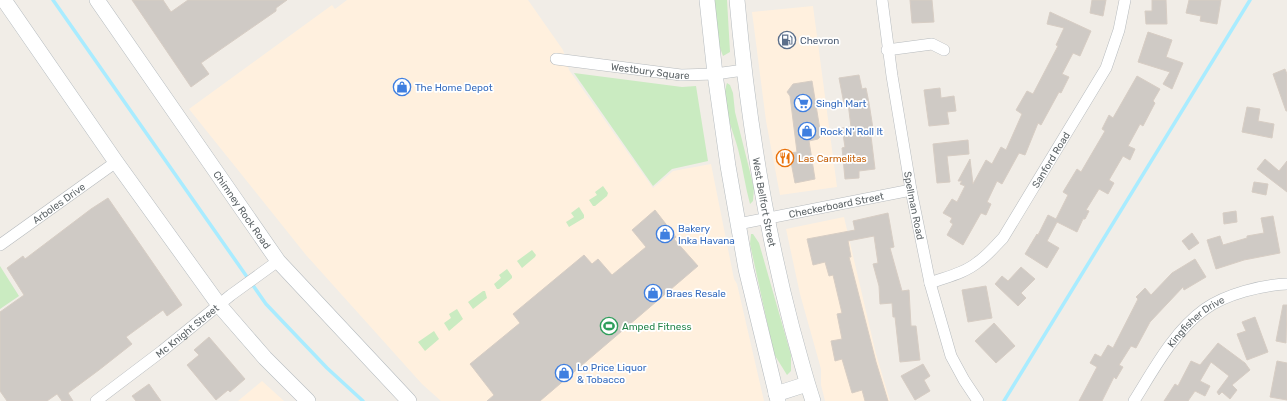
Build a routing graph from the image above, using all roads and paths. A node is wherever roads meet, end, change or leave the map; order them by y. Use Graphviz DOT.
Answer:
graph roads {
  1 [pos="4,0"];
  2 [pos="97,0"];
  3 [pos="707,0"];
  4 [pos="737,0"];
  5 [pos="882,0"];
  6 [pos="1125,0"];
  7 [pos="887,50"];
  8 [pos="944,50"];
  9 [pos="556,59"];
  10 [pos="744,70"];
  11 [pos="715,74"];
  12 [pos="116,162"];
  13 [pos="912,190"];
  14 [pos="766,218"];
  15 [pos="738,224"];
  16 [pos="0,245"];
  17 [pos="278,261"];
  18 [pos="930,283"];
  19 [pos="1287,284"];
  20 [pos="219,305"];
  21 [pos="807,384"];
  22 [pos="777,397"];
  23 [pos="97,401"];
  24 [pos="308,401"];
  25 [pos="409,401"];
  26 [pos="813,401"];
  27 [pos="978,401"];
  28 [pos="1134,401"];
  1 -- 12 [label="main road"];
  2 -- 17 [label="main road, Chimney Rock Road"];
  3 -- 11 [label="main road"];
  4 -- 10 [label="main road, West Bellfort Street"];
  5 -- 7 [label="street, Spellman Road"];
  6 -- 18 [label="street, Sanford Road"];
  7 -- 8 [label="street"];
  7 -- 13 [label="street, Spellman Road"];
  9 -- 11 [label="street, Westbury Square"];
  10 -- 11 [label="street, Westbury Square"];
  10 -- 14 [label="main road, West Bellfort Street"];
  11 -- 15 [label="main road"];
  12 -- 16 [label="street, Arboles Drive"];
  12 -- 20 [label="main road"];
  13 -- 14 [label="street, Checkerboard Street"];
  13 -- 18 [label="street, Spellman Road"];
  14 -- 15 [label="street, Checkerboard Street"];
  14 -- 21 [label="main road, West Bellfort Street"];
  15 -- 22 [label="main road"];
  17 -- 20 [label="street, Mc Knight Street"];
  17 -- 25 [label="main road, Chimney Rock Road"];
  18 -- 27 [label="street, Spellman Road"];
  19 -- 28 [label="street, Kingfisher Drive"];
  20 -- 23 [label="street, Mc Knight Street"];
  20 -- 24 [label="main road"];
  21 -- 22 [label="main road"];
  21 -- 26 [label="main road, West Bellfort Street"];
}
